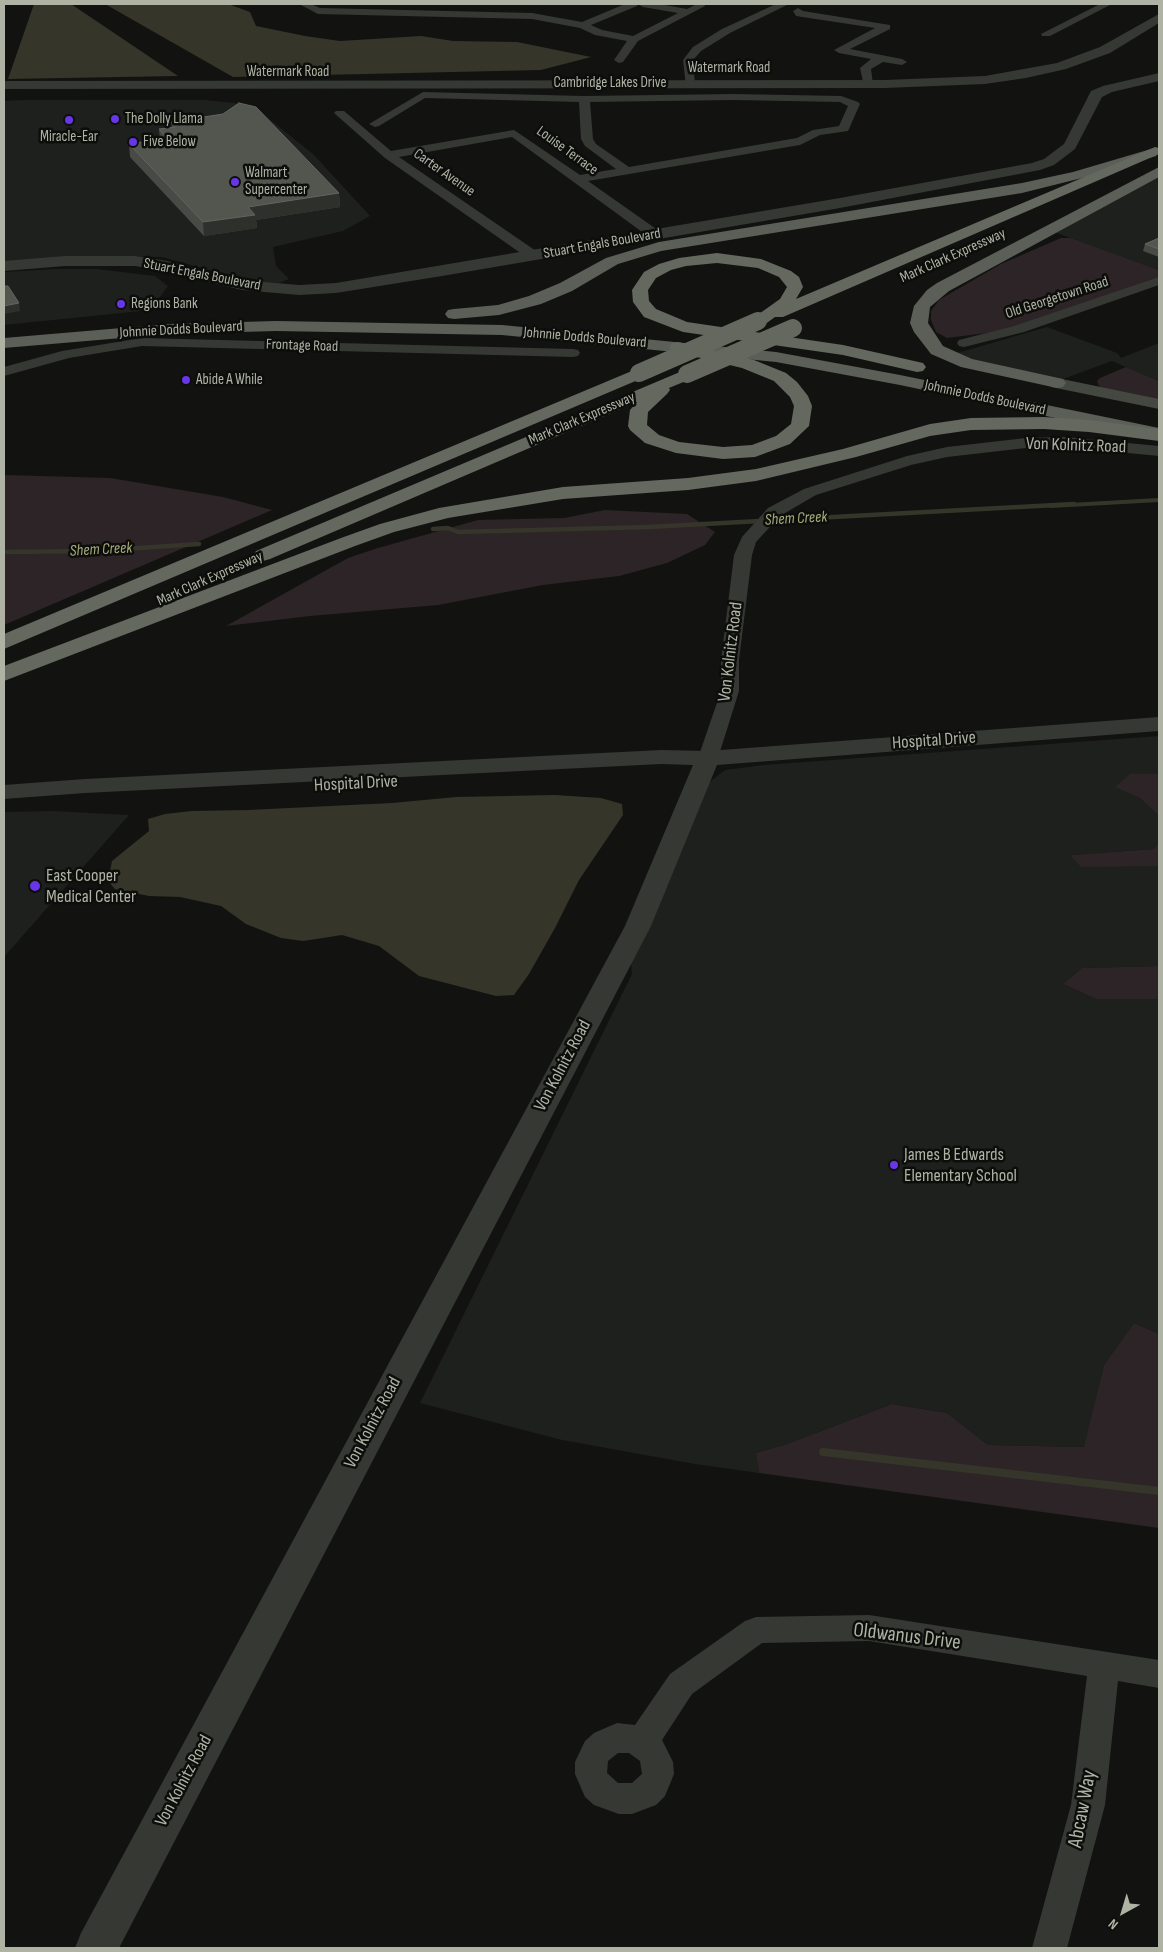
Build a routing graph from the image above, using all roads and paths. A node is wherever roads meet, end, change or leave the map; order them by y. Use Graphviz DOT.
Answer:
graph roads {
  1 [pos="304,4"];
  2 [pos="490,4"];
  3 [pos="634,4"];
  4 [pos="643,4"];
  5 [pos="1107,4"];
  6 [pos="761,5"];
  7 [pos="700,6"];
  8 [pos="780,6"];
  9 [pos="548,10"];
  10 [pos="689,12"];
  11 [pos="466,14"];
  12 [pos="532,16"];
  13 [pos="1159,18"];
  14 [pos="583,26"];
  15 [pos="1046,34"];
  16 [pos="634,39"];
  17 [pos="881,58"];
  18 [pos="619,60"];
  19 [pos="887,76"];
  20 [pos="1159,77"];
  21 [pos="868,84"];
  22 [pos="4,85"];
  23 [pos="572,85"];
  24 [pos="690,85"];
  25 [pos="4,89"];
  26 [pos="584,99"];
  27 [pos="340,113"];
  28 [pos="375,124"];
  29 [pos="389,155"];
  30 [pos="1157,158"];
  31 [pos="626,170"];
  32 [pos="1159,171"];
  33 [pos="578,179"];
  34 [pos="1020,226"];
  35 [pos="654,234"];
  36 [pos="534,256"];
  37 [pos="4,266"];
  38 [pos="1159,281"];
  39 [pos="416,317"];
  40 [pos="811,320"];
  41 [pos="758,322"];
  42 [pos="4,334"];
  43 [pos="4,343"];
  44 [pos="964,343"];
  45 [pos="678,346"];
  46 [pos="573,353"];
  47 [pos="916,368"];
  48 [pos="4,372"];
  49 [pos="687,374"];
  50 [pos="1057,383"];
  51 [pos="1159,404"];
  52 [pos="1159,418"];
  53 [pos="1159,435"];
  54 [pos="1159,451"];
  55 [pos="4,642"];
  56 [pos="4,669"];
  57 [pos="4,674"];
  58 [pos="1159,724"];
  59 [pos="708,758"];
  60 [pos="4,792"];
  61 [pos="4,805"];
  62 [pos="1104,1666"];
  63 [pos="1159,1674"];
  64 [pos="642,1743"];
  65 [pos="96,1948"];
  66 [pos="1050,1948"];
  1 -- 11 [label="street"];
  2 -- 11 [label="street"];
  3 -- 14 [label="street"];
  4 -- 10 [label="street"];
  5 -- 15 [label="street"];
  6 -- 8 [label="street"];
  7 -- 10 [label="street"];
  8 -- 17 [label="street"];
  8 -- 24 [label="street"];
  9 -- 12 [label="street"];
  10 -- 16 [label="street"];
  11 -- 12 [label="street"];
  12 -- 14 [label="street"];
  13 -- 19 [label="street, Watermark Road"];
  14 -- 16 [label="street"];
  16 -- 18 [label="street"];
  17 -- 19 [label="street"];
  17 -- 21 [label="street"];
  19 -- 21 [label="street, Watermark Road"];
  20 -- 35 [label="street, Stuart Engals Boulevard"];
  21 -- 24 [label="street, Watermark Road"];
  22 -- 23 [label="street, Watermark Road"];
  23 -- 24 [label="street, Watermark Road"];
  23 -- 25 [label="street, Watermark Road"];
  26 -- 28 [label="street, Cambridge Lakes Drive"];
  26 -- 31 [label="street"];
  26 -- 31 [label="street, Cambridge Lakes Drive"];
  27 -- 29 [label="street, Carter Avenue"];
  29 -- 33 [label="street, Louise Terrace"];
  29 -- 36 [label="street, Carter Avenue"];
  30 -- 34 [label="highway, Mark Clark Expressway"];
  30 -- 39 [label="highway"];
  30 -- 41 [label="highway, Mark Clark Expressway"];
  31 -- 33 [label="street, Cambridge Lakes Drive"];
  32 -- 50 [label="highway"];
  33 -- 35 [label="street, Louise Terrace"];
  35 -- 36 [label="street, Stuart Engals Boulevard"];
  36 -- 37 [label="street, Stuart Engals Boulevard"];
  38 -- 44 [label="street, Old Georgetown Road"];
  39 -- 42 [label="highway, Johnnie Dodds Boulevard"];
  39 -- 47 [label="highway, Johnnie Dodds Boulevard"];
  40 -- 49 [label="highway, Mark Clark Expressway, bridge"];
  41 -- 47 [label="highway"];
  41 -- 55 [label="highway, Mark Clark Expressway, bridge"];
  43 -- 45 [label="highway, Johnnie Dodds Boulevard"];
  45 -- 49 [label="highway"];
  45 -- 53 [label="highway, Johnnie Dodds Boulevard"];
  46 -- 48 [label="street, Frontage Road"];
  47 -- 52 [label="highway, Johnnie Dodds Boulevard"];
  49 -- 56 [label="highway, Mark Clark Expressway"];
  50 -- 51 [label="main road, Johnnie Dodds Boulevard"];
  53 -- 57 [label="highway"];
  54 -- 59 [label="street, Von Kolnitz Road"];
  58 -- 59 [label="street, Hospital Drive"];
  59 -- 60 [label="street, Hospital Drive"];
  59 -- 61 [label="street, Hospital Drive"];
  59 -- 65 [label="street, Von Kolnitz Road"];
  62 -- 63 [label="street, Oldwanus Drive"];
  62 -- 64 [label="street, Oldwanus Drive"];
  62 -- 66 [label="street, Abcaw Way"];
}
